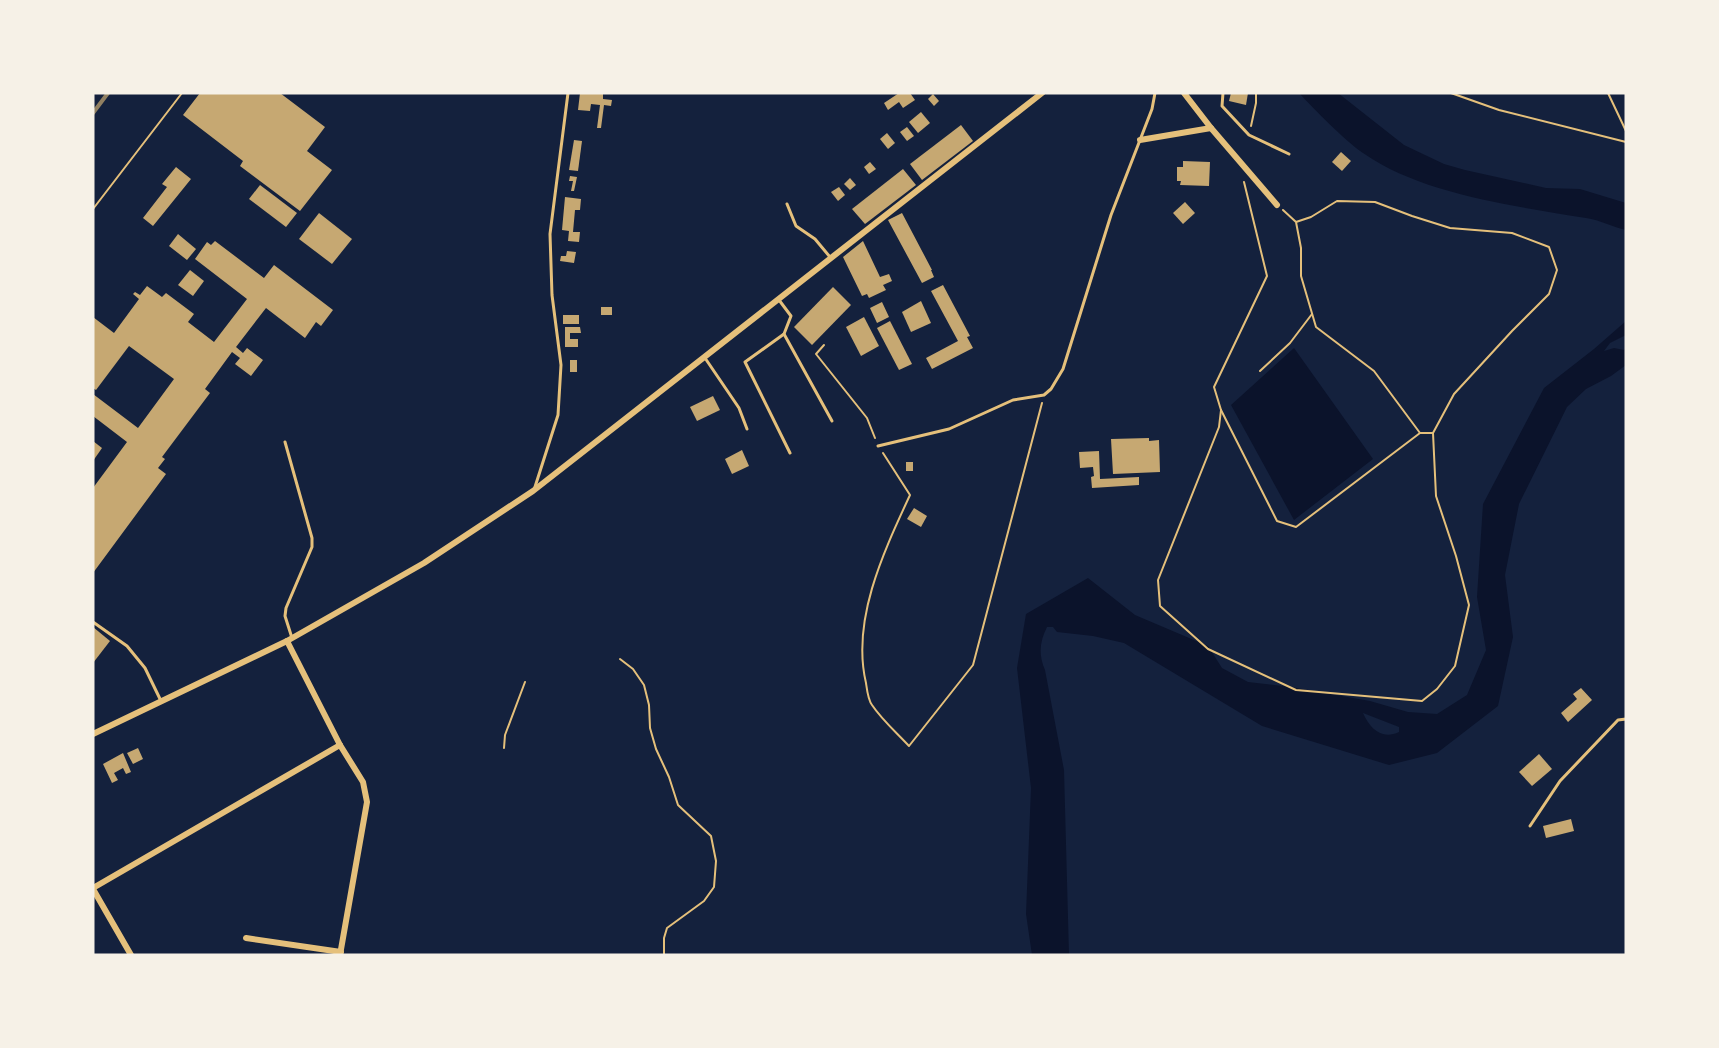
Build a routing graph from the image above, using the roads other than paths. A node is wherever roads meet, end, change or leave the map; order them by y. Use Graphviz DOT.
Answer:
graph roads {
  1 [pos="568,93"];
  2 [pos="1042,93"];
  3 [pos="1155,93"];
  4 [pos="1184,93"];
  5 [pos="1222,93"];
  6 [pos="1211,128"];
  7 [pos="1140,140"];
  8 [pos="1289,154"];
  9 [pos="787,204"];
  10 [pos="1277,205"];
  11 [pos="831,258"];
  12 [pos="779,300"];
  13 [pos="784,334"];
  14 [pos="705,358"];
  15 [pos="832,420"];
  16 [pos="747,429"];
  17 [pos="285,442"];
  18 [pos="878,446"];
  19 [pos="790,453"];
  20 [pos="533,491"];
  21 [pos="93,622"];
  22 [pos="290,639"];
  23 [pos="161,701"];
  24 [pos="1626,719"];
  25 [pos="93,734"];
  26 [pos="340,745"];
  27 [pos="1530,826"];
  28 [pos="93,889"];
  29 [pos="246,938"];
  30 [pos="341,953"];
  31 [pos="131,955"];
  1 -- 20 [label="lane"];
  2 -- 11 [label="street"];
  3 -- 7 [label="lane"];
  4 -- 6 [label="street"];
  5 -- 8 [label="lane"];
  6 -- 7 [label="street"];
  6 -- 10 [label="street"];
  7 -- 18 [label="lane"];
  9 -- 11 [label="lane"];
  11 -- 12 [label="street"];
  12 -- 13 [label="lane"];
  12 -- 14 [label="street"];
  13 -- 15 [label="lane"];
  13 -- 19 [label="lane"];
  14 -- 16 [label="lane"];
  14 -- 20 [label="street"];
  17 -- 22 [label="lane"];
  20 -- 22 [label="street"];
  21 -- 23 [label="lane"];
  22 -- 23 [label="street"];
  22 -- 26 [label="street"];
  23 -- 25 [label="street"];
  24 -- 27 [label="lane"];
  26 -- 28 [label="street"];
  26 -- 30 [label="street"];
  28 -- 31 [label="street"];
  29 -- 30 [label="street"];
}
